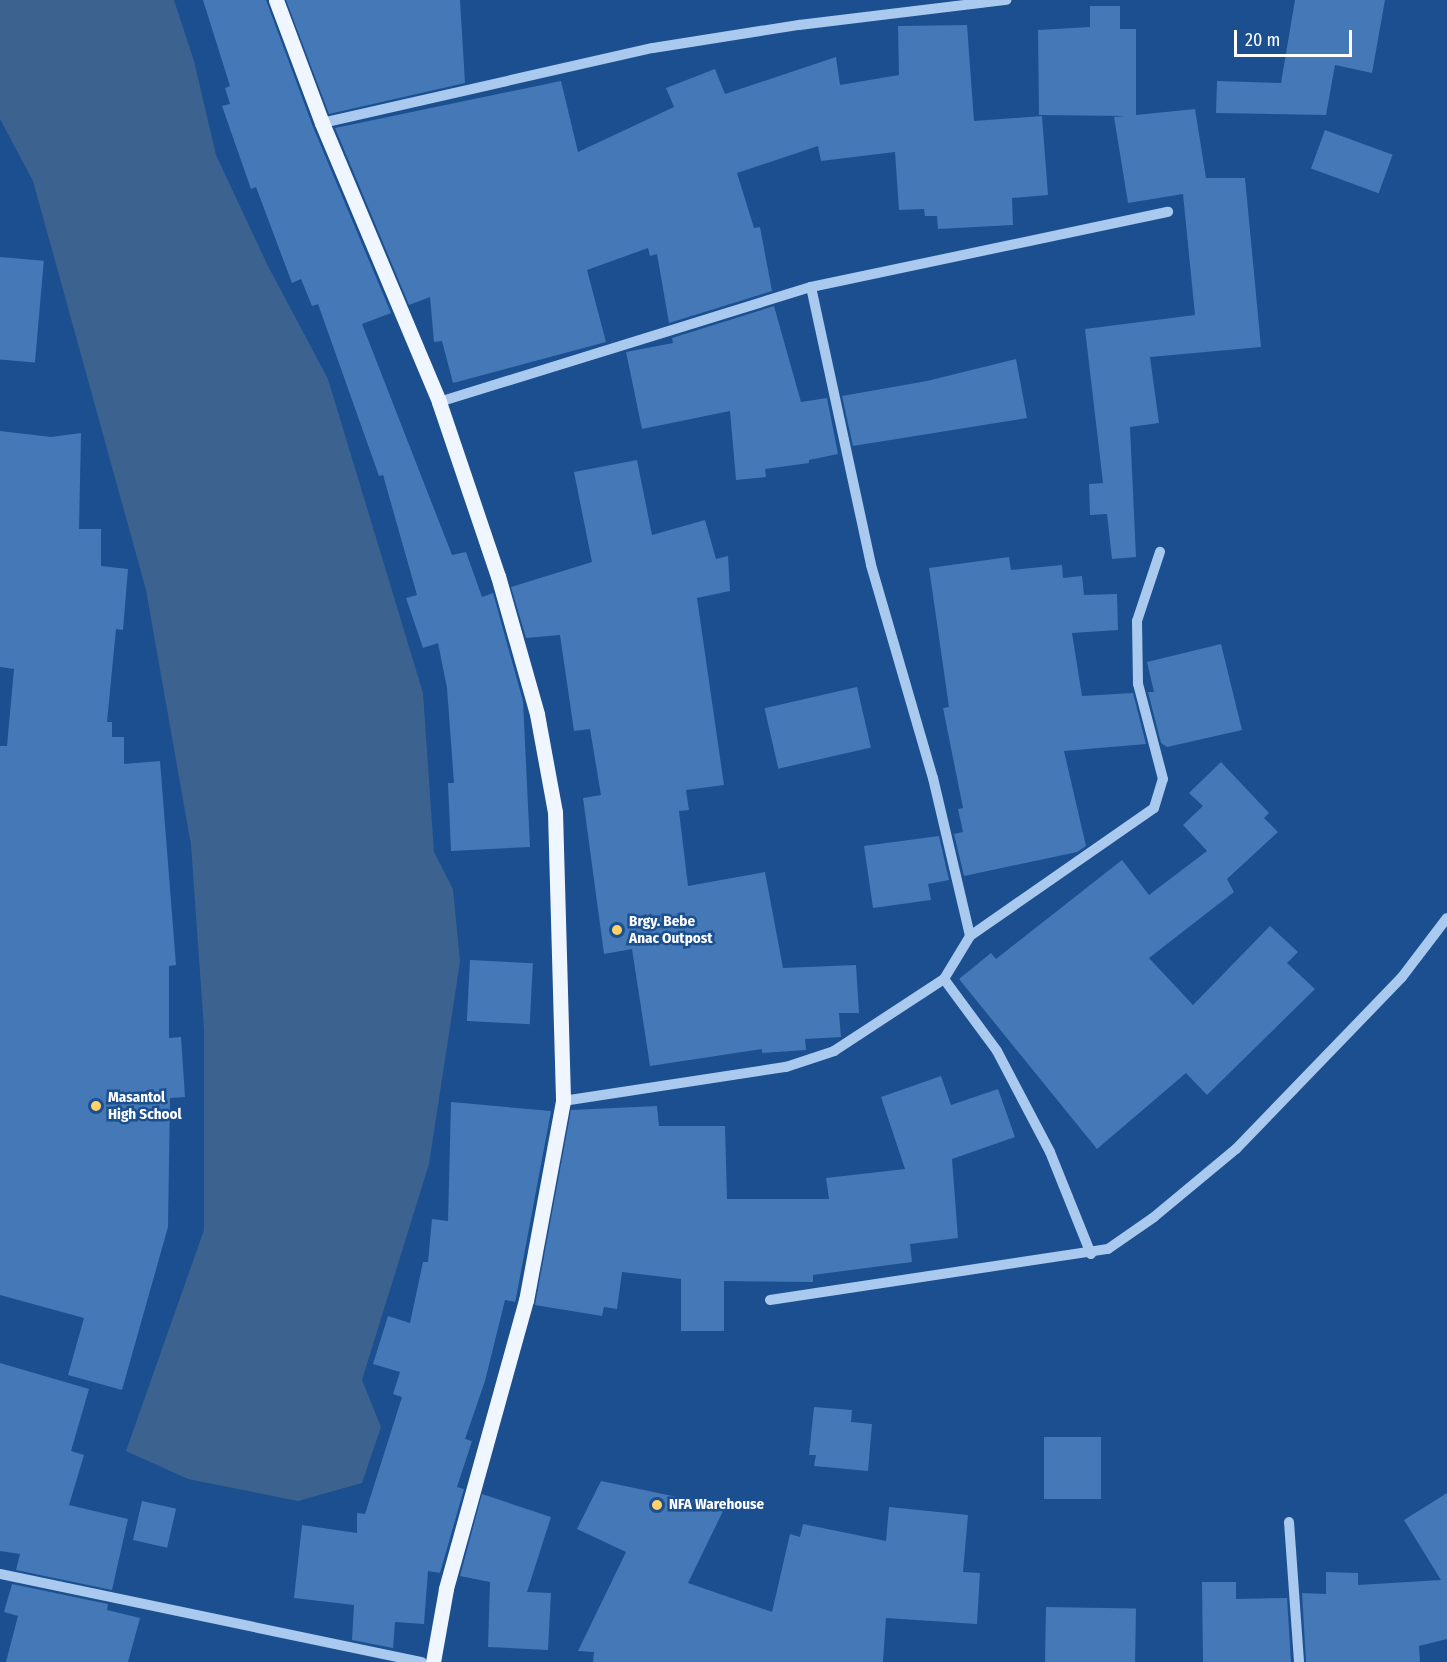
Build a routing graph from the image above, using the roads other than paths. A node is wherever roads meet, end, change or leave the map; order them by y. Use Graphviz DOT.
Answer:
graph roads {
  1 [pos="276,0"];
  2 [pos="1007,0"];
  3 [pos="322,123"];
  4 [pos="1168,212"];
  5 [pos="811,287"];
  6 [pos="440,402"];
  7 [pos="1160,552"];
  8 [pos="1447,918"];
  9 [pos="970,936"];
  10 [pos="944,979"];
  11 [pos="563,1101"];
  12 [pos="1091,1254"];
  13 [pos="770,1300"];
  14 [pos="1289,1522"];
  15 [pos="0,1574"];
  16 [pos="422,1662"];
  17 [pos="434,1662"];
  18 [pos="1299,1662"];
  1 -- 3 [label="main road"];
  2 -- 3 [label="street"];
  3 -- 6 [label="main road"];
  4 -- 5 [label="street"];
  5 -- 6 [label="street"];
  5 -- 9 [label="street"];
  6 -- 11 [label="main road"];
  7 -- 9 [label="street"];
  8 -- 12 [label="street"];
  9 -- 10 [label="street"];
  10 -- 11 [label="street"];
  10 -- 12 [label="street"];
  11 -- 17 [label="main road"];
  12 -- 13 [label="street"];
  14 -- 18 [label="street"];
  15 -- 16 [label="street"];
}
